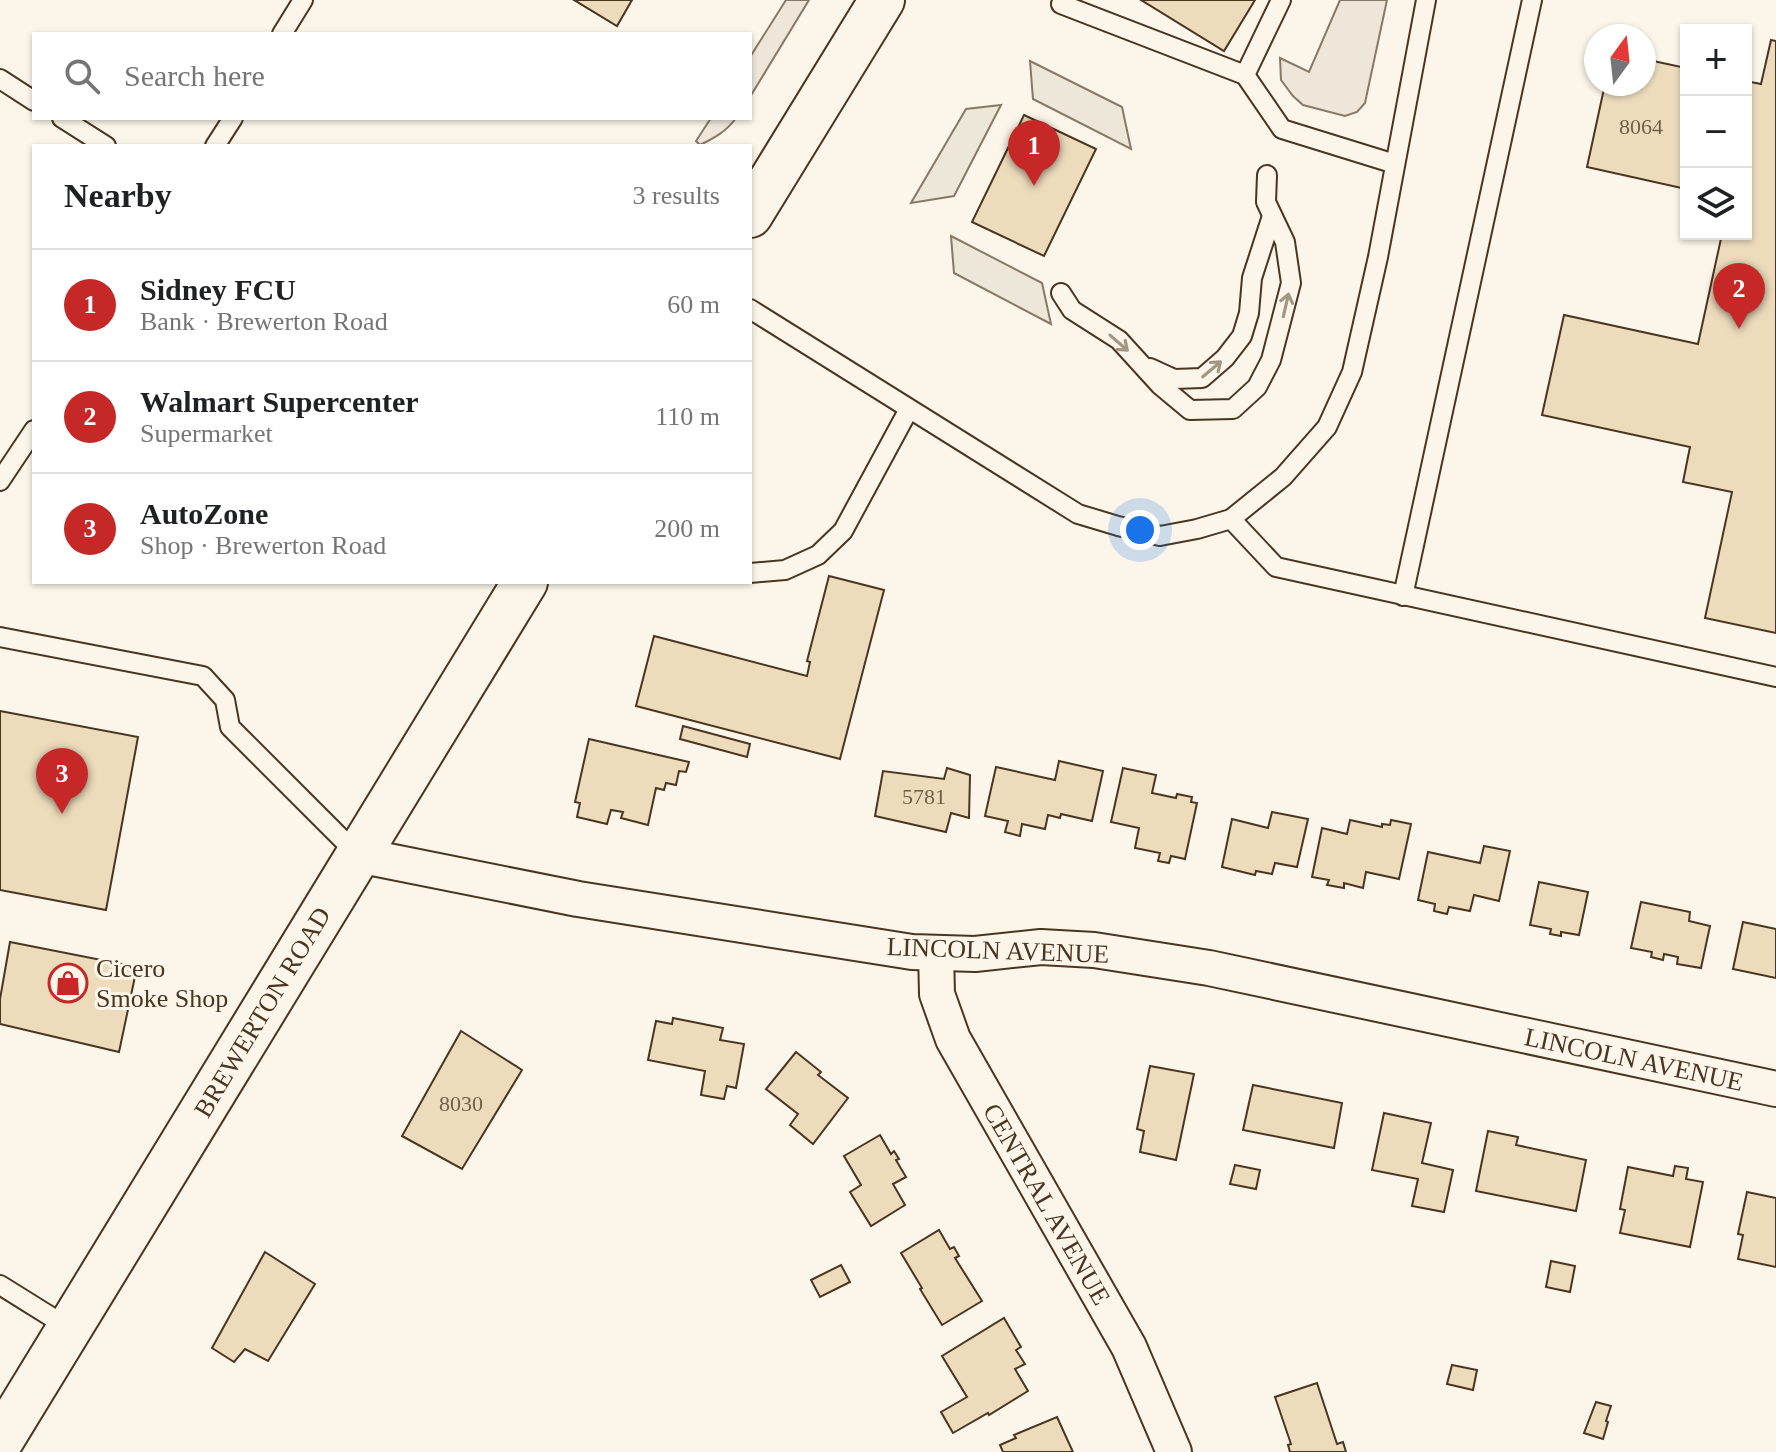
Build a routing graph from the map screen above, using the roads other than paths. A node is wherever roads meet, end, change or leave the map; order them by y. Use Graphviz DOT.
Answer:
graph roads {
  1 [pos="303,0"];
  2 [pos="882,0"];
  3 [pos="1063,0"];
  4 [pos="1281,0"];
  5 [pos="1426,0"];
  6 [pos="1532,0"];
  7 [pos="283,32"];
  8 [pos="1245,75"];
  9 [pos="0,79"];
  10 [pos="32,100"];
  11 [pos="65,120"];
  12 [pos="232,120"];
  13 [pos="103,144"];
  14 [pos="216,144"];
  15 [pos="1395,164"];
  16 [pos="1267,175"];
  17 [pos="752,212"];
  18 [pos="1272,216"];
  19 [pos="1061,293"];
  20 [pos="752,310"];
  21 [pos="1140,364"];
  22 [pos="909,409"];
  23 [pos="32,433"];
  24 [pos="0,481"];
  25 [pos="1231,519"];
  26 [pos="752,573"];
  27 [pos="524,584"];
  28 [pos="1403,596"];
  29 [pos="0,637"];
  30 [pos="1776,677"];
  31 [pos="358,855"];
  32 [pos="936,953"];
  33 [pos="1776,1089"];
  34 [pos="0,1285"];
  35 [pos="69,1328"];
  36 [pos="0,1442"];
  37 [pos="1174,1452"];
  1 -- 7 [label="lane"];
  2 -- 17 [label="main road"];
  3 -- 8 [label="lane"];
  4 -- 8 [label="lane"];
  5 -- 15 [label="lane"];
  6 -- 28 [label="lane"];
  8 -- 15 [label="lane"];
  9 -- 10 [label="lane"];
  11 -- 13 [label="lane"];
  12 -- 14 [label="lane"];
  15 -- 25 [label="lane"];
  16 -- 18 [label="lane"];
  21 -- 18 [label="lane, one-way"];
  21 -- 18 [label="lane, one-way"];
  19 -- 21 [label="lane, one-way"];
  20 -- 22 [label="lane"];
  22 -- 25 [label="lane"];
  22 -- 26 [label="lane"];
  23 -- 24 [label="lane"];
  25 -- 28 [label="lane"];
  27 -- 31 [label="main road, BREWERTON ROAD"];
  28 -- 30 [label="lane"];
  29 -- 31 [label="lane"];
  31 -- 32 [label="street, LINCOLN AVENUE"];
  31 -- 35 [label="main road, BREWERTON ROAD"];
  32 -- 33 [label="street, LINCOLN AVENUE"];
  32 -- 37 [label="street, CENTRAL AVENUE"];
  34 -- 35 [label="lane"];
  35 -- 36 [label="main road, BREWERTON ROAD"];
}
